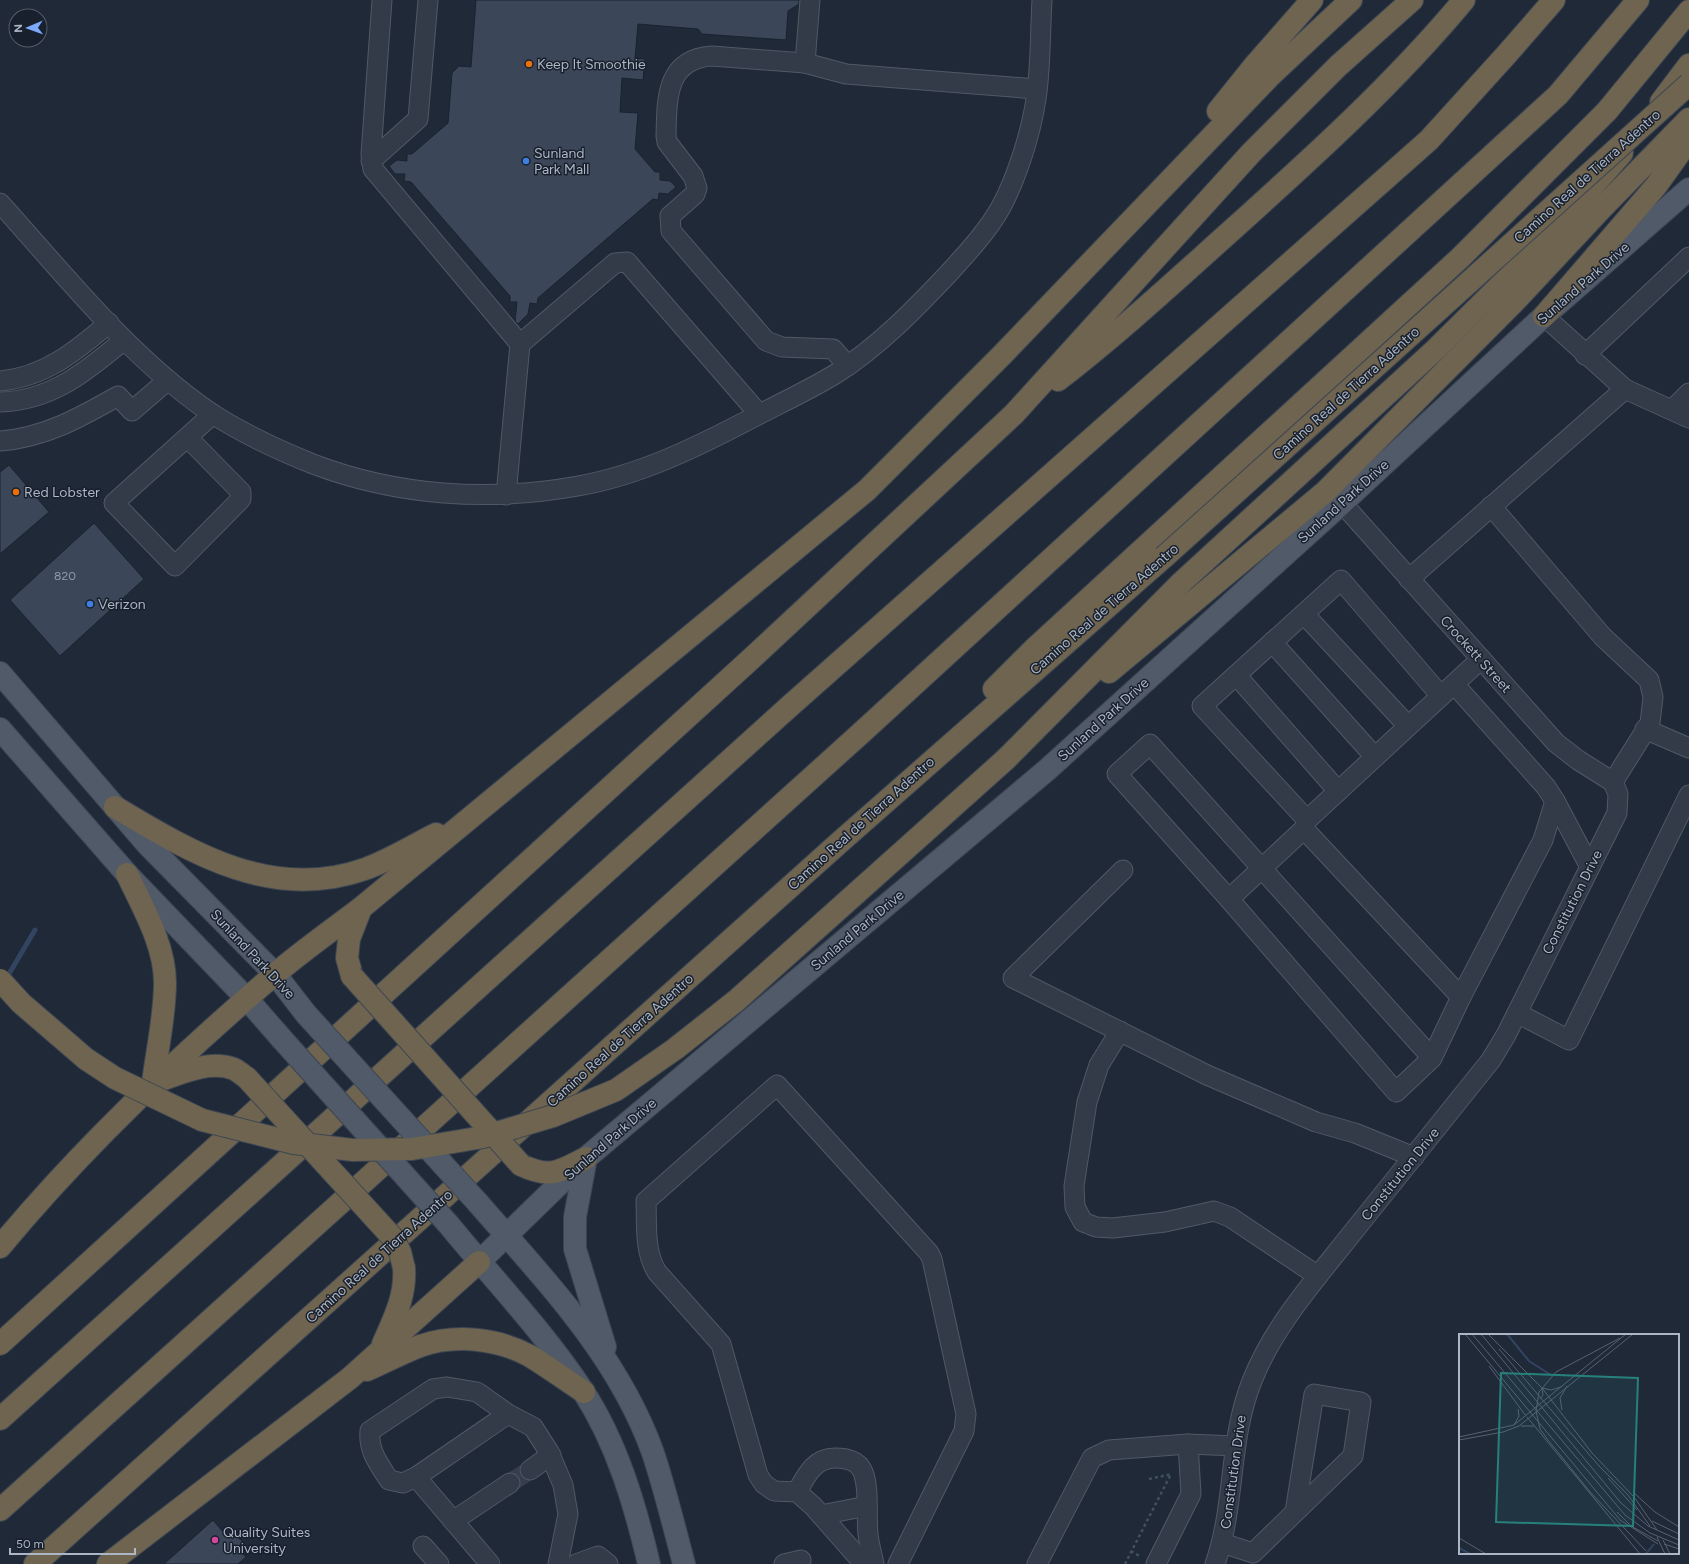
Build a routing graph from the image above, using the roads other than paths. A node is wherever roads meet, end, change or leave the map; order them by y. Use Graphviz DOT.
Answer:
graph roads {
  1 [pos="382,0"];
  2 [pos="428,0"];
  3 [pos="810,0"];
  4 [pos="1042,0"];
  5 [pos="1312,0"];
  6 [pos="1351,0"];
  7 [pos="1412,0"];
  8 [pos="1464,0"];
  9 [pos="1554,0"];
  10 [pos="1638,0"];
  11 [pos="1689,11"];
  12 [pos="805,63"];
  13 [pos="1689,65"];
  14 [pos="1689,84"];
  15 [pos="1037,89"];
  16 [pos="1689,119"];
  17 [pos="1689,140"];
  18 [pos="371,161"];
  19 [pos="1689,189"];
  20 [pos="0,203"];
  21 [pos="1142,208"];
  22 [pos="1689,257"];
  23 [pos="1544,316"];
  24 [pos="109,323"];
  25 [pos="124,340"];
  26 [pos="520,344"];
  27 [pos="1586,355"];
  28 [pos="848,366"];
  29 [pos="168,380"];
  30 [pos="0,381"];
  31 [pos="1625,388"];
  32 [pos="1689,393"];
  33 [pos="0,402"];
  34 [pos="1672,410"];
  35 [pos="213,414"];
  36 [pos="759,414"];
  37 [pos="1014,414"];
  38 [pos="1689,418"];
  39 [pos="188,438"];
  40 [pos="0,441"];
  41 [pos="506,495"];
  42 [pos="1342,503"];
  43 [pos="1491,506"];
  44 [pos="1410,579"];
  45 [pos="1304,614"];
  46 [pos="1272,642"];
  47 [pos="1481,659"];
  48 [pos="0,673"];
  49 [pos="1236,675"];
  50 [pos="1448,690"];
  51 [pos="1408,726"];
  52 [pos="0,729"];
  53 [pos="1645,729"];
  54 [pos="1689,748"];
  55 [pos="1375,757"];
  56 [pos="1006,759"];
  57 [pos="1616,788"];
  58 [pos="1338,791"];
  59 [pos="1689,795"];
  60 [pos="1556,801"];
  61 [pos="115,806"];
  62 [pos="477,811"];
  63 [pos="1305,825"];
  64 [pos="840,842"];
  65 [pos="1590,867"];
  66 [pos="1262,868"];
  67 [pos="1124,870"];
  68 [pos="127,874"];
  69 [pos="1229,899"];
  70 [pos="360,908"];
  71 [pos="275,974"];
  72 [pos="0,980"];
  73 [pos="1461,997"];
  74 [pos="247,999"];
  75 [pos="1517,1013"];
  76 [pos="1120,1031"];
  77 [pos="1432,1058"];
  78 [pos="152,1083"];
  79 [pos="1414,1157"];
  80 [pos="586,1158"];
  81 [pos="507,1236"];
  82 [pos="0,1247"];
  83 [pos="479,1262"];
  84 [pos="1318,1276"];
  85 [pos="0,1344"];
  86 [pos="382,1349"];
  87 [pos="613,1373"];
  88 [pos="350,1378"];
  89 [pos="584,1392"];
  90 [pos="508,1414"];
  91 [pos="0,1419"];
  92 [pos="1188,1444"];
  93 [pos="1234,1446"];
  94 [pos="551,1455"];
  95 [pos="530,1470"];
  96 [pos="416,1477"];
  97 [pos="510,1483"];
  98 [pos="797,1492"];
  99 [pos="867,1506"];
  100 [pos="0,1510"];
  101 [pos="1295,1512"];
  102 [pos="821,1515"];
  103 [pos="453,1521"];
  104 [pos="1222,1544"];
  105 [pos="423,1546"];
  106 [pos="35,1564"];
  107 [pos="108,1564"];
  108 [pos="439,1564"];
  109 [pos="490,1564"];
  110 [pos="558,1564"];
  111 [pos="576,1564"];
  112 [pos="608,1564"];
  113 [pos="649,1564"];
  114 [pos="684,1564"];
  115 [pos="864,1564"];
  116 [pos="874,1564"];
  117 [pos="898,1564"];
  118 [pos="1037,1564"];
  119 [pos="1156,1564"];
  120 [pos="1215,1564"];
  1 -- 18 [label="street"];
  2 -- 18 [label="street"];
  3 -- 12 [label="street"];
  4 -- 15 [label="street"];
  5 -- 21 [label="highway"];
  6 -- 21 [label="highway"];
  7 -- 37 [label="highway"];
  8 -- 37 [label="highway"];
  9 -- 91 [label="highway"];
  10 -- 100 [label="highway"];
  11 -- 64 [label="highway"];
  12 -- 15 [label="street"];
  12 -- 28 [label="street"];
  13 -- 56 [label="highway"];
  14 -- 64 [label="highway, Camino Real de Tierra Adentro, bridge"];
  15 -- 28 [label="street"];
  16 -- 56 [label="highway"];
  17 -- 23 [label="highway"];
  18 -- 26 [label="street"];
  19 -- 23 [label="main road, Sunland Park Drive"];
  20 -- 24 [label="street"];
  21 -- 62 [label="highway"];
  22 -- 27 [label="street"];
  23 -- 27 [label="street"];
  23 -- 42 [label="main road, Sunland Park Drive"];
  24 -- 25 [label="street"];
  24 -- 30 [label="street"];
  25 -- 29 [label="street"];
  25 -- 33 [label="street"];
  26 -- 36 [label="street"];
  26 -- 41 [label="street"];
  27 -- 31 [label="street"];
  28 -- 36 [label="street"];
  29 -- 35 [label="street"];
  29 -- 40 [label="street"];
  31 -- 34 [label="street"];
  31 -- 43 [label="street"];
  32 -- 34 [label="street"];
  34 -- 38 [label="street"];
  35 -- 39 [label="street"];
  35 -- 41 [label="street"];
  36 -- 41 [label="street"];
  37 -- 85 [label="highway"];
  39 -- 39 [label="street"];
  42 -- 44 [label="street, Crockett Street"];
  42 -- 80 [label="main road, Sunland Park Drive"];
  43 -- 44 [label="street"];
  43 -- 53 [label="street"];
  44 -- 47 [label="street, Crockett Street"];
  45 -- 46 [label="street"];
  45 -- 50 [label="street"];
  45 -- 51 [label="street"];
  46 -- 49 [label="street"];
  46 -- 55 [label="street"];
  47 -- 50 [label="street"];
  47 -- 57 [label="street, Crockett Street"];
  48 -- 61 [label="main road, Sunland Park Drive"];
  49 -- 58 [label="street"];
  49 -- 63 [label="street"];
  50 -- 51 [label="street"];
  50 -- 60 [label="street"];
  51 -- 55 [label="street"];
  52 -- 68 [label="main road"];
  53 -- 54 [label="street"];
  53 -- 57 [label="street"];
  55 -- 58 [label="street"];
  56 -- 72 [label="highway, bridge"];
  57 -- 65 [label="street, Constitution Drive"];
  58 -- 63 [label="street"];
  59 -- 75 [label="street"];
  60 -- 65 [label="street"];
  60 -- 73 [label="street"];
  61 -- 62 [label="highway"];
  61 -- 71 [label="main road, Sunland Park Drive"];
  62 -- 70 [label="highway"];
  63 -- 66 [label="street"];
  63 -- 73 [label="street"];
  64 -- 106 [label="highway, Camino Real de Tierra Adentro"];
  65 -- 75 [label="street, Constitution Drive"];
  66 -- 69 [label="street"];
  66 -- 69 [label="street"];
  66 -- 77 [label="street"];
  67 -- 76 [label="street"];
  68 -- 74 [label="main road"];
  68 -- 78 [label="highway"];
  69 -- 77 [label="street"];
  70 -- 71 [label="highway"];
  70 -- 80 [label="highway, bridge"];
  71 -- 74 [label="highway"];
  71 -- 81 [label="main road, Sunland Park Drive, bridge"];
  73 -- 77 [label="street"];
  74 -- 78 [label="highway"];
  74 -- 83 [label="main road, bridge"];
  75 -- 79 [label="street, Constitution Drive"];
  76 -- 79 [label="street"];
  76 -- 84 [label="street"];
  78 -- 82 [label="highway"];
  78 -- 86 [label="highway, bridge"];
  79 -- 84 [label="street, Constitution Drive"];
  80 -- 81 [label="main road, Sunland Park Drive"];
  80 -- 87 [label="main road"];
  81 -- 83 [label="main road, Sunland Park Drive"];
  81 -- 87 [label="main road, Sunland Park Drive"];
  83 -- 86 [label="highway"];
  83 -- 89 [label="main road"];
  84 -- 93 [label="street, Constitution Drive"];
  86 -- 88 [label="highway"];
  87 -- 114 [label="main road, Sunland Park Drive"];
  88 -- 89 [label="highway"];
  88 -- 107 [label="highway"];
  89 -- 113 [label="main road"];
  90 -- 94 [label="street"];
  90 -- 96 [label="street"];
  90 -- 96 [label="street"];
  92 -- 93 [label="street"];
  92 -- 118 [label="street"];
  92 -- 119 [label="street"];
  93 -- 104 [label="street, Constitution Drive"];
  94 -- 95 [label="street"];
  94 -- 110 [label="street"];
  96 -- 103 [label="street"];
  97 -- 103 [label="street"];
  98 -- 99 [label="street"];
  98 -- 102 [label="street"];
  98 -- 117 [label="street"];
  99 -- 102 [label="street"];
  99 -- 116 [label="street"];
  101 -- 101 [label="street"];
  101 -- 104 [label="street"];
  102 -- 115 [label="street"];
  103 -- 109 [label="street"];
  104 -- 120 [label="street, Constitution Drive"];
  105 -- 108 [label="street"];
  111 -- 112 [label="street"];
}
